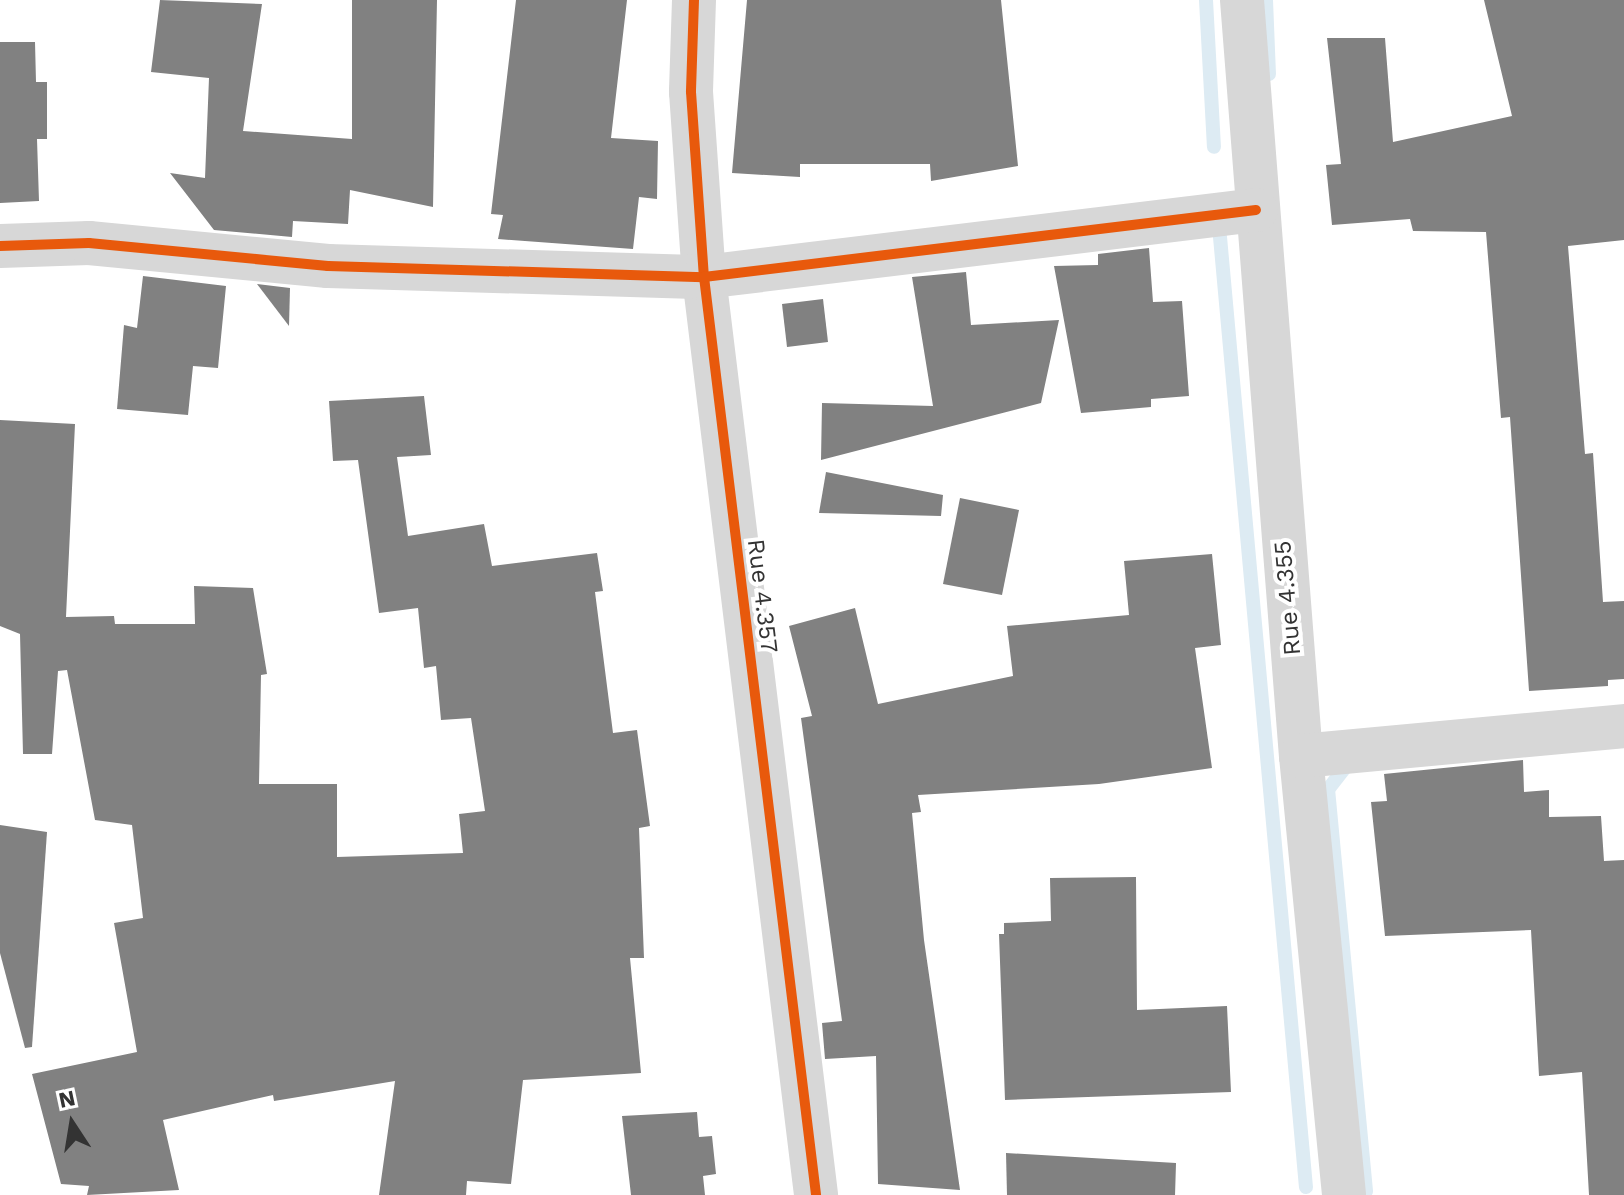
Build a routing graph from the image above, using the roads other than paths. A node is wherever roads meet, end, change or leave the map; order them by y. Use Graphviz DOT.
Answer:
graph roads {
  1 [pos="694,0"];
  2 [pos="1242,0"];
  3 [pos="1256,210"];
  4 [pos="0,246"];
  5 [pos="704,277"];
  6 [pos="1624,726"];
  7 [pos="1301,756"];
  8 [pos="816,1195"];
  9 [pos="1344,1195"];
  1 -- 5 [label="street, Rue 4.357"];
  2 -- 3 [label="street, Rue 4.355"];
  3 -- 5 [label="street"];
  3 -- 7 [label="street, Rue 4.355"];
  4 -- 5 [label="street"];
  5 -- 8 [label="street, Rue 4.357"];
  6 -- 7 [label="street"];
  7 -- 9 [label="street, Rue 4.355"];
}
